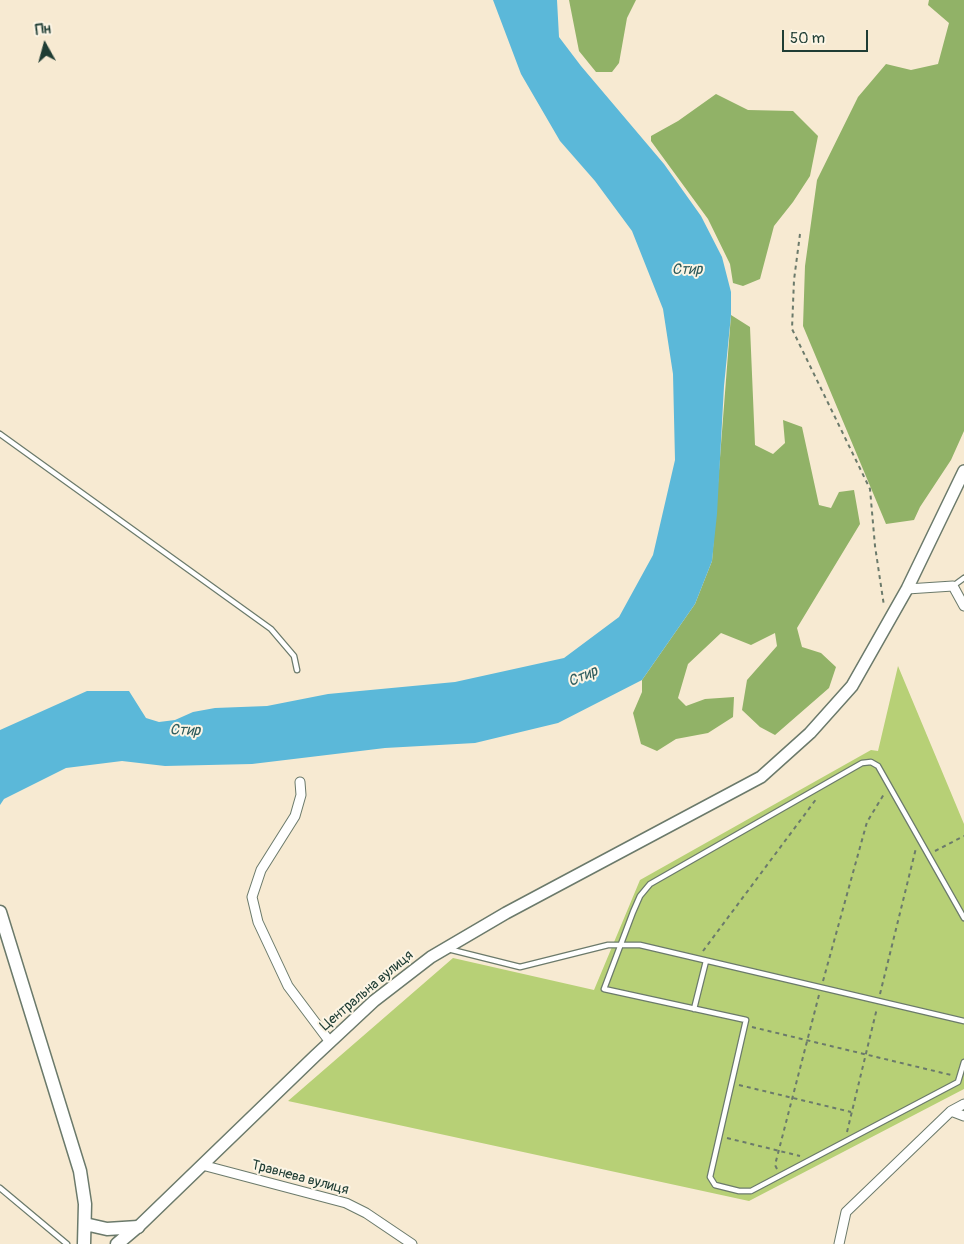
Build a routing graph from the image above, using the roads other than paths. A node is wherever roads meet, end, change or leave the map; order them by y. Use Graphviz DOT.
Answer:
graph roads {
  1 [pos="0,434"];
  2 [pos="964,471"];
  3 [pos="964,578"];
  4 [pos="953,586"];
  5 [pos="907,590"];
  6 [pos="964,606"];
  7 [pos="297,670"];
  8 [pos="300,782"];
  9 [pos="0,912"];
  10 [pos="964,918"];
  11 [pos="619,947"];
  12 [pos="447,948"];
  13 [pos="706,961"];
  14 [pos="694,1009"];
  15 [pos="964,1021"];
  16 [pos="330,1042"];
  17 [pos="964,1062"];
  18 [pos="961,1080"];
  19 [pos="964,1104"];
  20 [pos="951,1112"];
  21 [pos="964,1116"];
  22 [pos="202,1165"];
  23 [pos="0,1188"];
  24 [pos="85,1224"];
  25 [pos="138,1227"];
  26 [pos="67,1244"];
  27 [pos="84,1244"];
  28 [pos="117,1244"];
  29 [pos="412,1244"];
  30 [pos="838,1244"];
  1 -- 7 [label="lane"];
  2 -- 5 [label="street, Центральна вулиця"];
  3 -- 4 [label="lane"];
  4 -- 5 [label="street"];
  4 -- 6 [label="street"];
  5 -- 12 [label="street, Центральна вулиця"];
  8 -- 16 [label="street"];
  9 -- 24 [label="main road"];
  10 -- 11 [label="lane"];
  11 -- 12 [label="lane"];
  11 -- 13 [label="lane"];
  11 -- 14 [label="lane"];
  12 -- 16 [label="street, Центральна вулиця"];
  13 -- 14 [label="lane"];
  13 -- 15 [label="lane"];
  14 -- 18 [label="lane"];
  16 -- 22 [label="street, Центральна вулиця"];
  17 -- 18 [label="lane"];
  19 -- 20 [label="street"];
  20 -- 21 [label="street"];
  20 -- 30 [label="street"];
  22 -- 25 [label="street, Центральна вулиця"];
  22 -- 29 [label="street, Травнева вулиця"];
  23 -- 26 [label="lane"];
  24 -- 25 [label="main road"];
  24 -- 27 [label="main road"];
  25 -- 28 [label="main road"];
}
